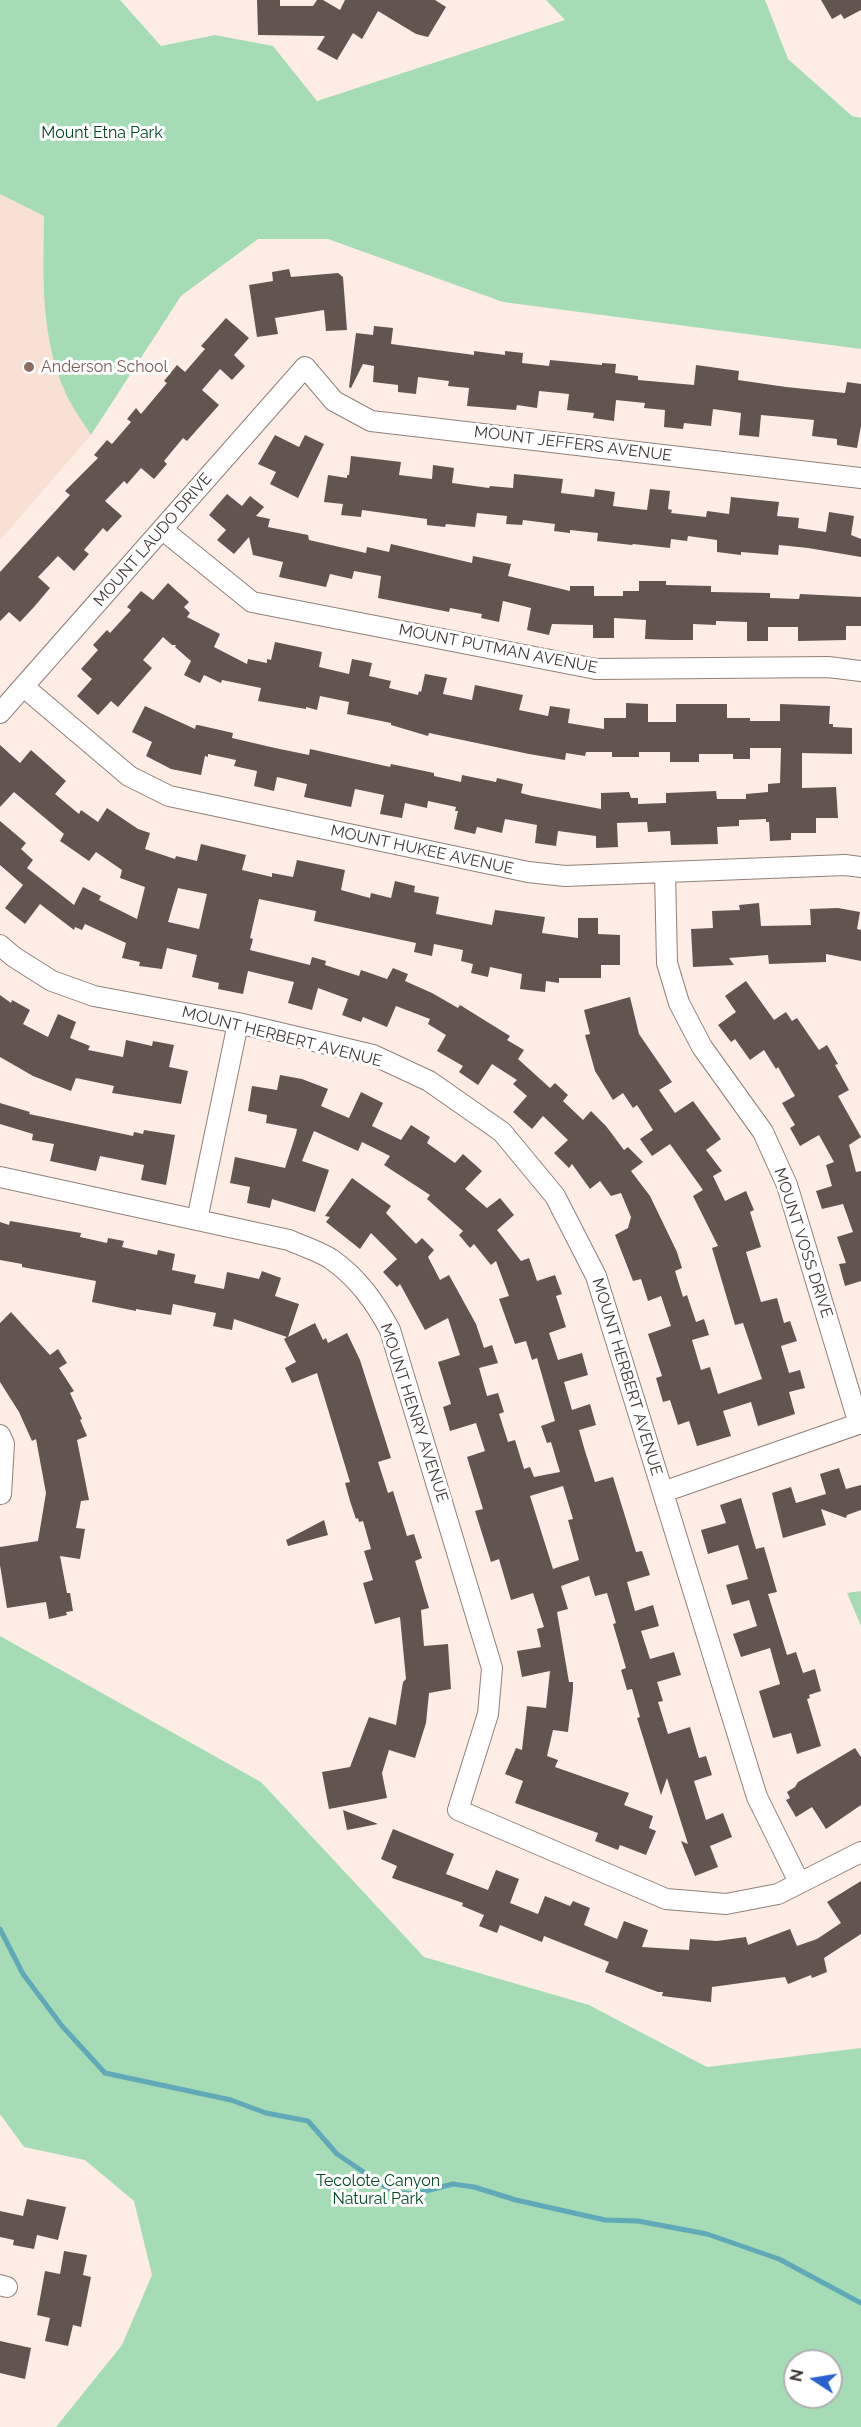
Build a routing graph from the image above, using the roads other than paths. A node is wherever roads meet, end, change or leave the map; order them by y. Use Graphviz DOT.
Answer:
graph roads {
  1 [pos="305,367"];
  2 [pos="861,478"];
  3 [pos="163,530"];
  4 [pos="861,671"];
  5 [pos="24,687"];
  6 [pos="0,713"];
  7 [pos="861,867"];
  8 [pos="666,872"];
  9 [pos="0,945"];
  10 [pos="238,1023"];
  11 [pos="0,1177"];
  12 [pos="197,1220"];
  13 [pos="860,1423"];
  14 [pos="0,1435"];
  15 [pos="663,1492"];
  16 [pos="1,1494"];
  17 [pos="861,1852"];
  18 [pos="800,1882"];
  1 -- 2 [label="street, MOUNT JEFFERS AVENUE"];
  1 -- 3 [label="street, MOUNT LAUDO DRIVE"];
  3 -- 4 [label="street, MOUNT PUTMAN AVENUE"];
  3 -- 5 [label="street, MOUNT LAUDO DRIVE"];
  5 -- 6 [label="street, MOUNT LAUDO DRIVE"];
  5 -- 8 [label="street, MOUNT HUKEE AVENUE"];
  7 -- 8 [label="street, MOUNT HUKEE AVENUE"];
  8 -- 13 [label="street, MOUNT VOSS DRIVE"];
  9 -- 10 [label="street, MOUNT HERBERT AVENUE"];
  10 -- 12 [label="street"];
  10 -- 15 [label="street, MOUNT HERBERT AVENUE"];
  11 -- 12 [label="street, MOUNT HENRY AVENUE"];
  12 -- 18 [label="street, MOUNT HENRY AVENUE"];
  13 -- 15 [label="street"];
  14 -- 16 [label="street"];
  15 -- 18 [label="street, MOUNT HERBERT AVENUE"];
  17 -- 18 [label="street"];
}
